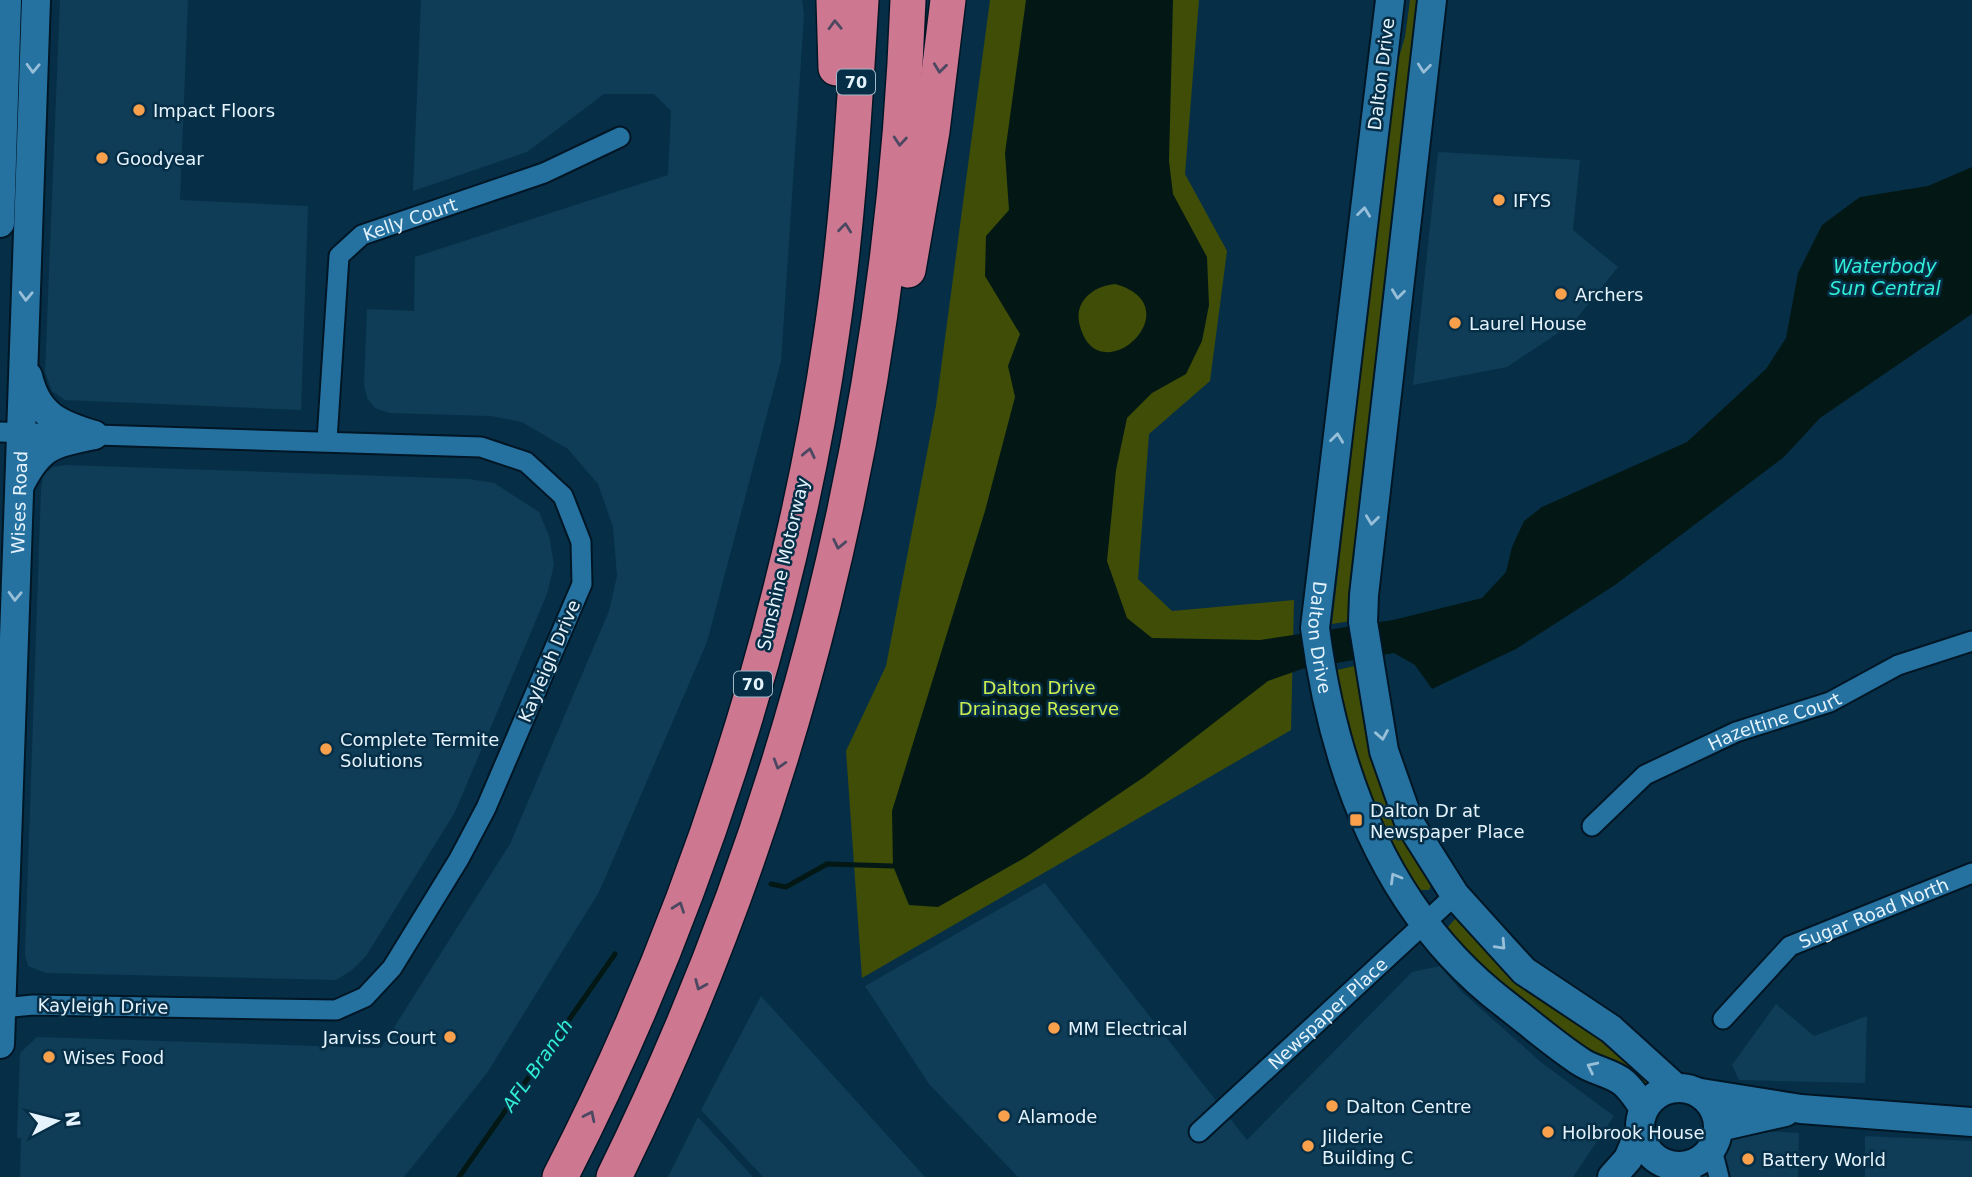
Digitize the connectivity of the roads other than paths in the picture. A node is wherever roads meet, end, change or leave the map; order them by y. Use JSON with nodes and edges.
{"nodes":[{"id":1,"x":7,"y":0,"type":"edge"},
{"id":2,"x":36,"y":0,"type":"edge"},
{"id":3,"x":834,"y":0,"type":"edge"},
{"id":4,"x":861,"y":0,"type":"edge"},
{"id":5,"x":908,"y":0,"type":"edge"},
{"id":6,"x":948,"y":0,"type":"edge"},
{"id":7,"x":1390,"y":0,"type":"edge"},
{"id":8,"x":1401,"y":0,"type":"edge"},
{"id":9,"x":1432,"y":0,"type":"edge"},
{"id":10,"x":1382,"y":62,"type":"junction"},
{"id":11,"x":620,"y":137,"type":"dead end"},
{"id":12,"x":851,"y":164,"type":"junction"},
{"id":13,"x":0,"y":223,"type":"edge"},
{"id":14,"x":24,"y":356,"type":"junction"},
{"id":15,"x":863,"y":429,"type":"junction"},
{"id":16,"x":10,"y":433,"type":"edge"},
{"id":17,"x":94,"y":435,"type":"junction"},
{"id":18,"x":327,"y":440,"type":"junction"},
{"id":19,"x":19,"y":486,"type":"junction"},
{"id":20,"x":1972,"y":641,"type":"edge"},
{"id":21,"x":1592,"y":826,"type":"dead end"},
{"id":22,"x":1972,"y":873,"type":"edge"},
{"id":23,"x":1455,"y":895,"type":"junction"},
{"id":24,"x":1422,"y":924,"type":"junction"},
{"id":25,"x":1,"y":1008,"type":"edge"},
{"id":26,"x":1723,"y":1019,"type":"dead end"},
{"id":27,"x":0,"y":1044,"type":"edge"},
{"id":28,"x":1688,"y":1090,"type":"junction"},
{"id":29,"x":1972,"y":1107,"type":"edge"},
{"id":30,"x":1801,"y":1109,"type":"junction"},
{"id":31,"x":1870,"y":1112,"type":"junction"},
{"id":32,"x":1642,"y":1120,"type":"junction"},
{"id":33,"x":1972,"y":1122,"type":"edge"},
{"id":34,"x":1199,"y":1132,"type":"dead end"},
{"id":35,"x":1715,"y":1138,"type":"junction"},
{"id":36,"x":1679,"y":1169,"type":"edge"},
{"id":37,"x":560,"y":1177,"type":"edge"},
{"id":38,"x":614,"y":1177,"type":"edge"},
{"id":39,"x":1612,"y":1177,"type":"edge"},
{"id":40,"x":1634,"y":1177,"type":"edge"},
{"id":41,"x":1719,"y":1177,"type":"edge"}],
"edges":[{"from":1,"to":13,"type":"main road"},
{"from":2,"to":14,"type":"main road","name":"Wises Road","one_way":true},
{"from":12,"to":3,"type":"highway","one_way":true},
{"from":4,"to":12,"type":"highway","name":"Sunshine Motorway","number":"70"},
{"from":5,"to":15,"type":"highway","number":"70","one_way":true},
{"from":6,"to":15,"type":"highway","one_way":true},
{"from":7,"to":10,"type":"main road","name":"Dalton Drive"},
{"from":8,"to":10,"type":"main road"},
{"from":9,"to":23,"type":"main road","one_way":true},
{"from":24,"to":10,"type":"main road","name":"Dalton Drive","one_way":true},
{"from":11,"to":18,"type":"street","name":"Kelly Court"},
{"from":37,"to":12,"type":"highway","name":"Sunshine Motorway","number":"70","one_way":true},
{"from":14,"to":16,"type":"main road","name":"Wises Road"},
{"from":14,"to":17,"type":"main road"},
{"from":15,"to":38,"type":"highway","number":"70","one_way":true},
{"from":16,"to":17,"type":"street","name":"Kayleigh Drive"},
{"from":16,"to":19,"type":"main road","name":"Wises Road"},
{"from":17,"to":18,"type":"street","name":"Kayleigh Drive"},
{"from":17,"to":19,"type":"main road"},
{"from":18,"to":25,"type":"street","name":"Kayleigh Drive"},
{"from":19,"to":25,"type":"main road","name":"Wises Road","one_way":true},
{"from":20,"to":21,"type":"street","name":"Hazeltine Court"},
{"from":22,"to":26,"type":"street","name":"Sugar Road North"},
{"from":23,"to":24,"type":"street","name":"Newspaper Place"},
{"from":23,"to":28,"type":"main road","one_way":true},
{"from":32,"to":24,"type":"main road","name":"Dalton Drive","one_way":true},
{"from":24,"to":34,"type":"street","name":"Newspaper Place"},
{"from":25,"to":27,"type":"main road","name":"Wises Road"},
{"from":28,"to":30,"type":"main road"},
{"from":28,"to":32,"type":"main road"},
{"from":28,"to":35,"type":"main road"},
{"from":29,"to":31,"type":"main road"},
{"from":30,"to":31,"type":"main road"},
{"from":30,"to":35,"type":"main road"},
{"from":31,"to":33,"type":"main road"},
{"from":32,"to":36,"type":"main road"},
{"from":32,"to":39,"type":"main road"},
{"from":35,"to":36,"type":"main road"},
{"from":35,"to":41,"type":"street"},
{"from":36,"to":40,"type":"main road"}]}
